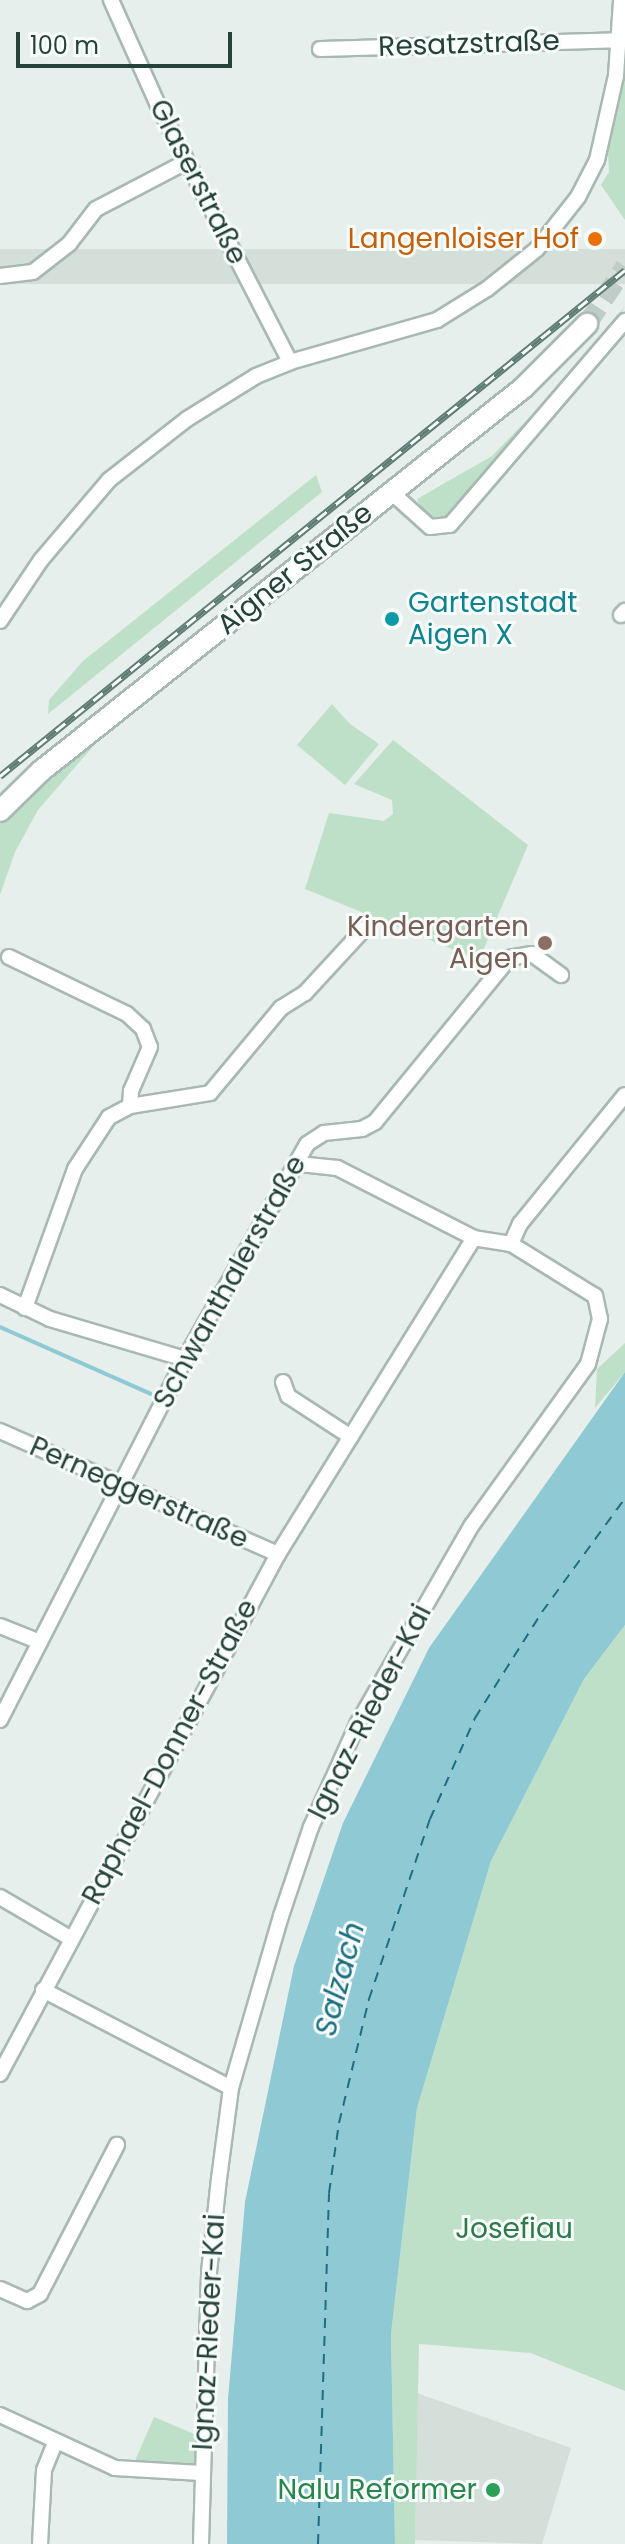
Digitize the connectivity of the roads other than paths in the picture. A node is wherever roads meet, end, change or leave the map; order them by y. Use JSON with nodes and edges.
{"nodes":[{"id":1,"x":111,"y":0,"type":"edge"},
{"id":2,"x":621,"y":0,"type":"edge"},
{"id":3,"x":619,"y":40,"type":"junction"},
{"id":4,"x":320,"y":49,"type":"dead end"},
{"id":5,"x":186,"y":162,"type":"junction"},
{"id":6,"x":0,"y":276,"type":"edge"},
{"id":7,"x":625,"y":321,"type":"edge"},
{"id":8,"x":587,"y":324,"type":"tunnel mouth"},
{"id":9,"x":290,"y":362,"type":"junction"},
{"id":10,"x":391,"y":492,"type":"junction"},
{"id":11,"x":0,"y":621,"type":"edge"},
{"id":12,"x":0,"y":811,"type":"edge"},
{"id":13,"x":365,"y":928,"type":"dead end"},
{"id":14,"x":9,"y":957,"type":"dead end"},
{"id":15,"x":561,"y":975,"type":"dead end"},
{"id":16,"x":625,"y":1095,"type":"edge"},
{"id":17,"x":130,"y":1106,"type":"junction"},
{"id":18,"x":300,"y":1164,"type":"junction"},
{"id":19,"x":474,"y":1238,"type":"junction"},
{"id":20,"x":511,"y":1244,"type":"junction"},
{"id":21,"x":0,"y":1295,"type":"edge"},
{"id":22,"x":25,"y":1308,"type":"junction"},
{"id":23,"x":185,"y":1359,"type":"junction"},
{"id":24,"x":283,"y":1382,"type":"dead end"},
{"id":25,"x":0,"y":1431,"type":"edge"},
{"id":26,"x":351,"y":1437,"type":"junction"},
{"id":27,"x":119,"y":1487,"type":"junction"},
{"id":28,"x":278,"y":1554,"type":"junction"},
{"id":29,"x":0,"y":1626,"type":"edge"},
{"id":30,"x":40,"y":1642,"type":"junction"},
{"id":31,"x":0,"y":1720,"type":"edge"},
{"id":32,"x":0,"y":1897,"type":"edge"},
{"id":33,"x":70,"y":1938,"type":"junction"},
{"id":34,"x":43,"y":1990,"type":"junction"},
{"id":35,"x":0,"y":2074,"type":"edge"},
{"id":36,"x":231,"y":2088,"type":"junction"},
{"id":37,"x":117,"y":2145,"type":"dead end"},
{"id":38,"x":0,"y":2289,"type":"edge"},
{"id":39,"x":0,"y":2415,"type":"edge"},
{"id":40,"x":56,"y":2441,"type":"junction"},
{"id":41,"x":201,"y":2473,"type":"junction"},
{"id":42,"x":40,"y":2544,"type":"edge"},
{"id":43,"x":201,"y":2544,"type":"edge"}],
"edges":[{"from":1,"to":5,"type":"street","name":"Glaserstraße"},
{"from":2,"to":3,"type":"street"},
{"from":3,"to":4,"type":"street","name":"Resatzstraße"},
{"from":3,"to":9,"type":"street"},
{"from":5,"to":6,"type":"street"},
{"from":5,"to":9,"type":"street","name":"Glaserstraße"},
{"from":7,"to":10,"type":"street"},
{"from":8,"to":10,"type":"main road","name":"Aigner Straße"},
{"from":9,"to":11,"type":"street"},
{"from":10,"to":12,"type":"main road","name":"Aigner Straße"},
{"from":13,"to":17,"type":"street"},
{"from":14,"to":17,"type":"street"},
{"from":15,"to":18,"type":"street","name":"Schwanthalerstraße"},
{"from":16,"to":20,"type":"street"},
{"from":17,"to":22,"type":"street"},
{"from":18,"to":19,"type":"street","name":"Ignaz-Rieder-Kai"},
{"from":18,"to":23,"type":"street","name":"Schwanthalerstraße"},
{"from":19,"to":20,"type":"street","name":"Ignaz-Rieder-Kai"},
{"from":19,"to":26,"type":"street","name":"Raphael-Donner-Straße"},
{"from":20,"to":36,"type":"street","name":"Ignaz-Rieder-Kai"},
{"from":21,"to":22,"type":"street"},
{"from":22,"to":23,"type":"street"},
{"from":23,"to":27,"type":"street","name":"Schwanthalerstraße"},
{"from":24,"to":26,"type":"street"},
{"from":25,"to":27,"type":"street","name":"Perneggerstraße"},
{"from":26,"to":28,"type":"street","name":"Raphael-Donner-Straße"},
{"from":27,"to":28,"type":"street","name":"Perneggerstraße"},
{"from":27,"to":30,"type":"street","name":"Schwanthalerstraße"},
{"from":28,"to":33,"type":"street","name":"Raphael-Donner-Straße"},
{"from":29,"to":30,"type":"street"},
{"from":30,"to":31,"type":"street","name":"Schwanthalerstraße"},
{"from":32,"to":33,"type":"street"},
{"from":33,"to":34,"type":"street","name":"Raphael-Donner-Straße"},
{"from":34,"to":35,"type":"street","name":"Raphael-Donner-Straße"},
{"from":34,"to":36,"type":"street"},
{"from":36,"to":41,"type":"street","name":"Ignaz-Rieder-Kai"},
{"from":37,"to":38,"type":"street"},
{"from":39,"to":40,"type":"street"},
{"from":40,"to":41,"type":"street"},
{"from":40,"to":42,"type":"street"},
{"from":41,"to":43,"type":"street","name":"Ignaz-Rieder-Kai"}]}
